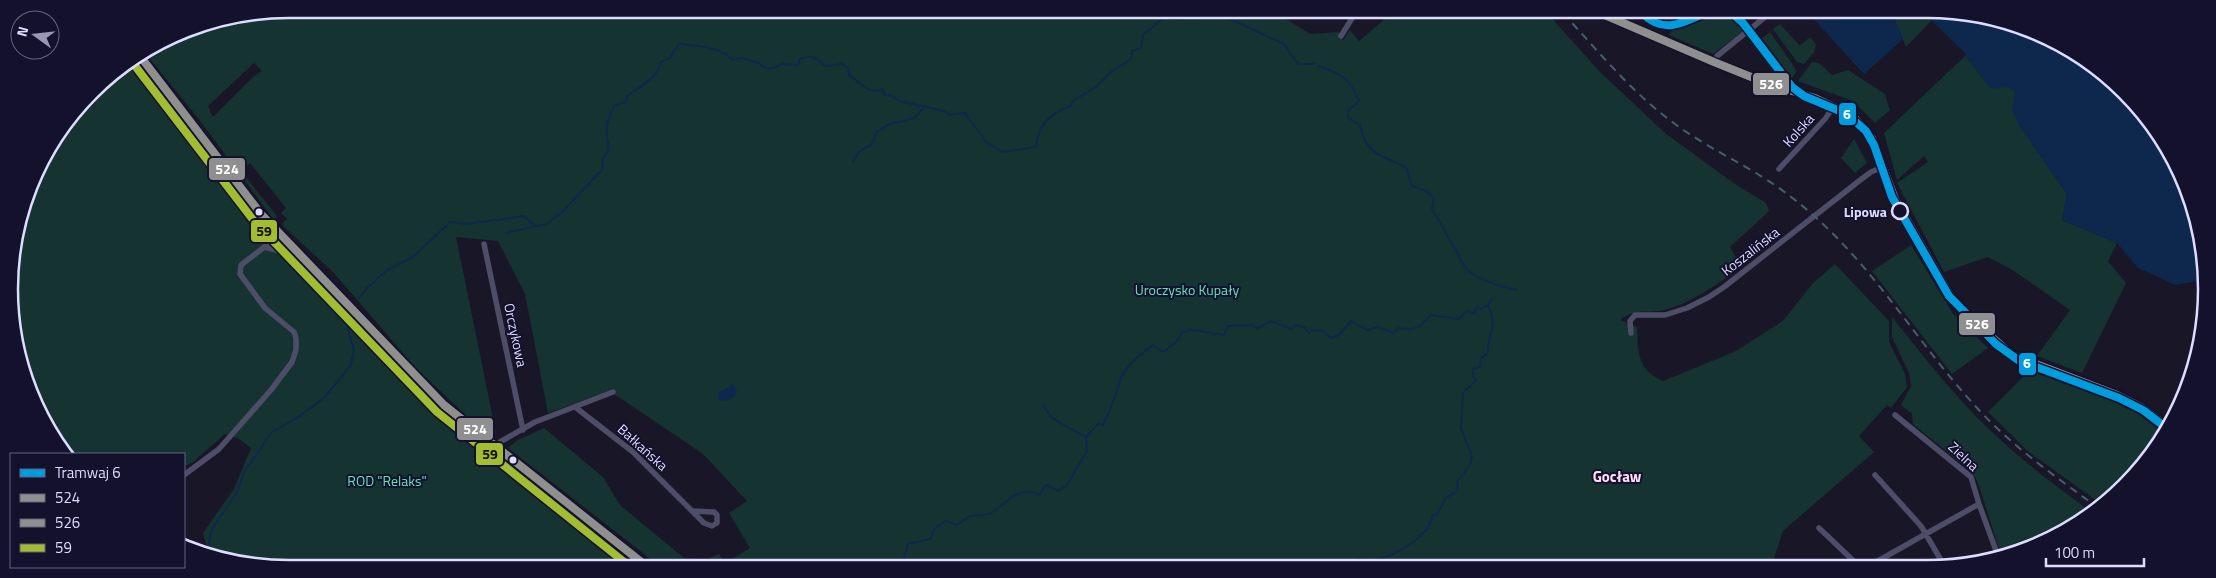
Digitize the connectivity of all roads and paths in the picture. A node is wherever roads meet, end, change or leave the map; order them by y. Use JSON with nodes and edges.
{"nodes":[{"id":1,"x":1352,"y":18,"type":"edge"},
{"id":2,"x":1612,"y":18,"type":"edge"},
{"id":3,"x":1764,"y":18,"type":"edge"},
{"id":4,"x":1341,"y":36,"type":"dead end"},
{"id":5,"x":143,"y":60,"type":"edge"},
{"id":6,"x":1714,"y":62,"type":"junction"},
{"id":7,"x":1834,"y":106,"type":"junction"},
{"id":8,"x":1883,"y":167,"type":"junction"},
{"id":9,"x":1779,"y":170,"type":"dead end"},
{"id":10,"x":280,"y":235,"type":"junction"},
{"id":11,"x":484,"y":244,"type":"dead end"},
{"id":12,"x":289,"y":245,"type":"junction"},
{"id":13,"x":264,"y":247,"type":"junction"},
{"id":14,"x":1631,"y":333,"type":"dead end"},
{"id":15,"x":613,"y":392,"type":"dead end"},
{"id":16,"x":575,"y":407,"type":"junction"},
{"id":17,"x":1895,"y":415,"type":"dead end"},
{"id":18,"x":2163,"y":423,"type":"edge"},
{"id":19,"x":523,"y":430,"type":"junction"},
{"id":20,"x":496,"y":447,"type":"junction"},
{"id":21,"x":185,"y":474,"type":"edge"},
{"id":22,"x":1875,"y":475,"type":"dead end"},
{"id":23,"x":1979,"y":504,"type":"junction"},
{"id":24,"x":692,"y":511,"type":"dead end"},
{"id":25,"x":1819,"y":528,"type":"dead end"},
{"id":26,"x":1925,"y":534,"type":"junction"},
{"id":27,"x":1996,"y":551,"type":"edge"},
{"id":28,"x":639,"y":560,"type":"edge"},
{"id":29,"x":1853,"y":560,"type":"edge"},
{"id":30,"x":1879,"y":560,"type":"edge"},
{"id":31,"x":1941,"y":560,"type":"edge"}],
"edges":[{"from":1,"to":4,"type":"street"},
{"from":2,"to":6,"type":"street"},
{"from":3,"to":6,"type":"street"},
{"from":5,"to":10,"type":"street"},
{"from":6,"to":7,"type":"street"},
{"from":7,"to":8,"type":"street"},
{"from":7,"to":9,"type":"street","name":"Kolska"},
{"from":8,"to":14,"type":"street","name":"Koszalińska"},
{"from":8,"to":18,"type":"street"},
{"from":10,"to":12,"type":"street"},
{"from":10,"to":13,"type":"street"},
{"from":11,"to":19,"type":"street","name":"Orczykowa"},
{"from":12,"to":13,"type":"street"},
{"from":12,"to":20,"type":"street"},
{"from":13,"to":21,"type":"street"},
{"from":15,"to":16,"type":"street"},
{"from":16,"to":19,"type":"street"},
{"from":16,"to":24,"type":"street","name":"Bałkańska"},
{"from":17,"to":23,"type":"street","name":"Zielna"},
{"from":19,"to":20,"type":"street"},
{"from":20,"to":28,"type":"street"},
{"from":22,"to":26,"type":"street"},
{"from":23,"to":26,"type":"street"},
{"from":23,"to":27,"type":"street","name":"Zielna"},
{"from":25,"to":29,"type":"street"},
{"from":26,"to":30,"type":"street"},
{"from":26,"to":31,"type":"street"}]}
